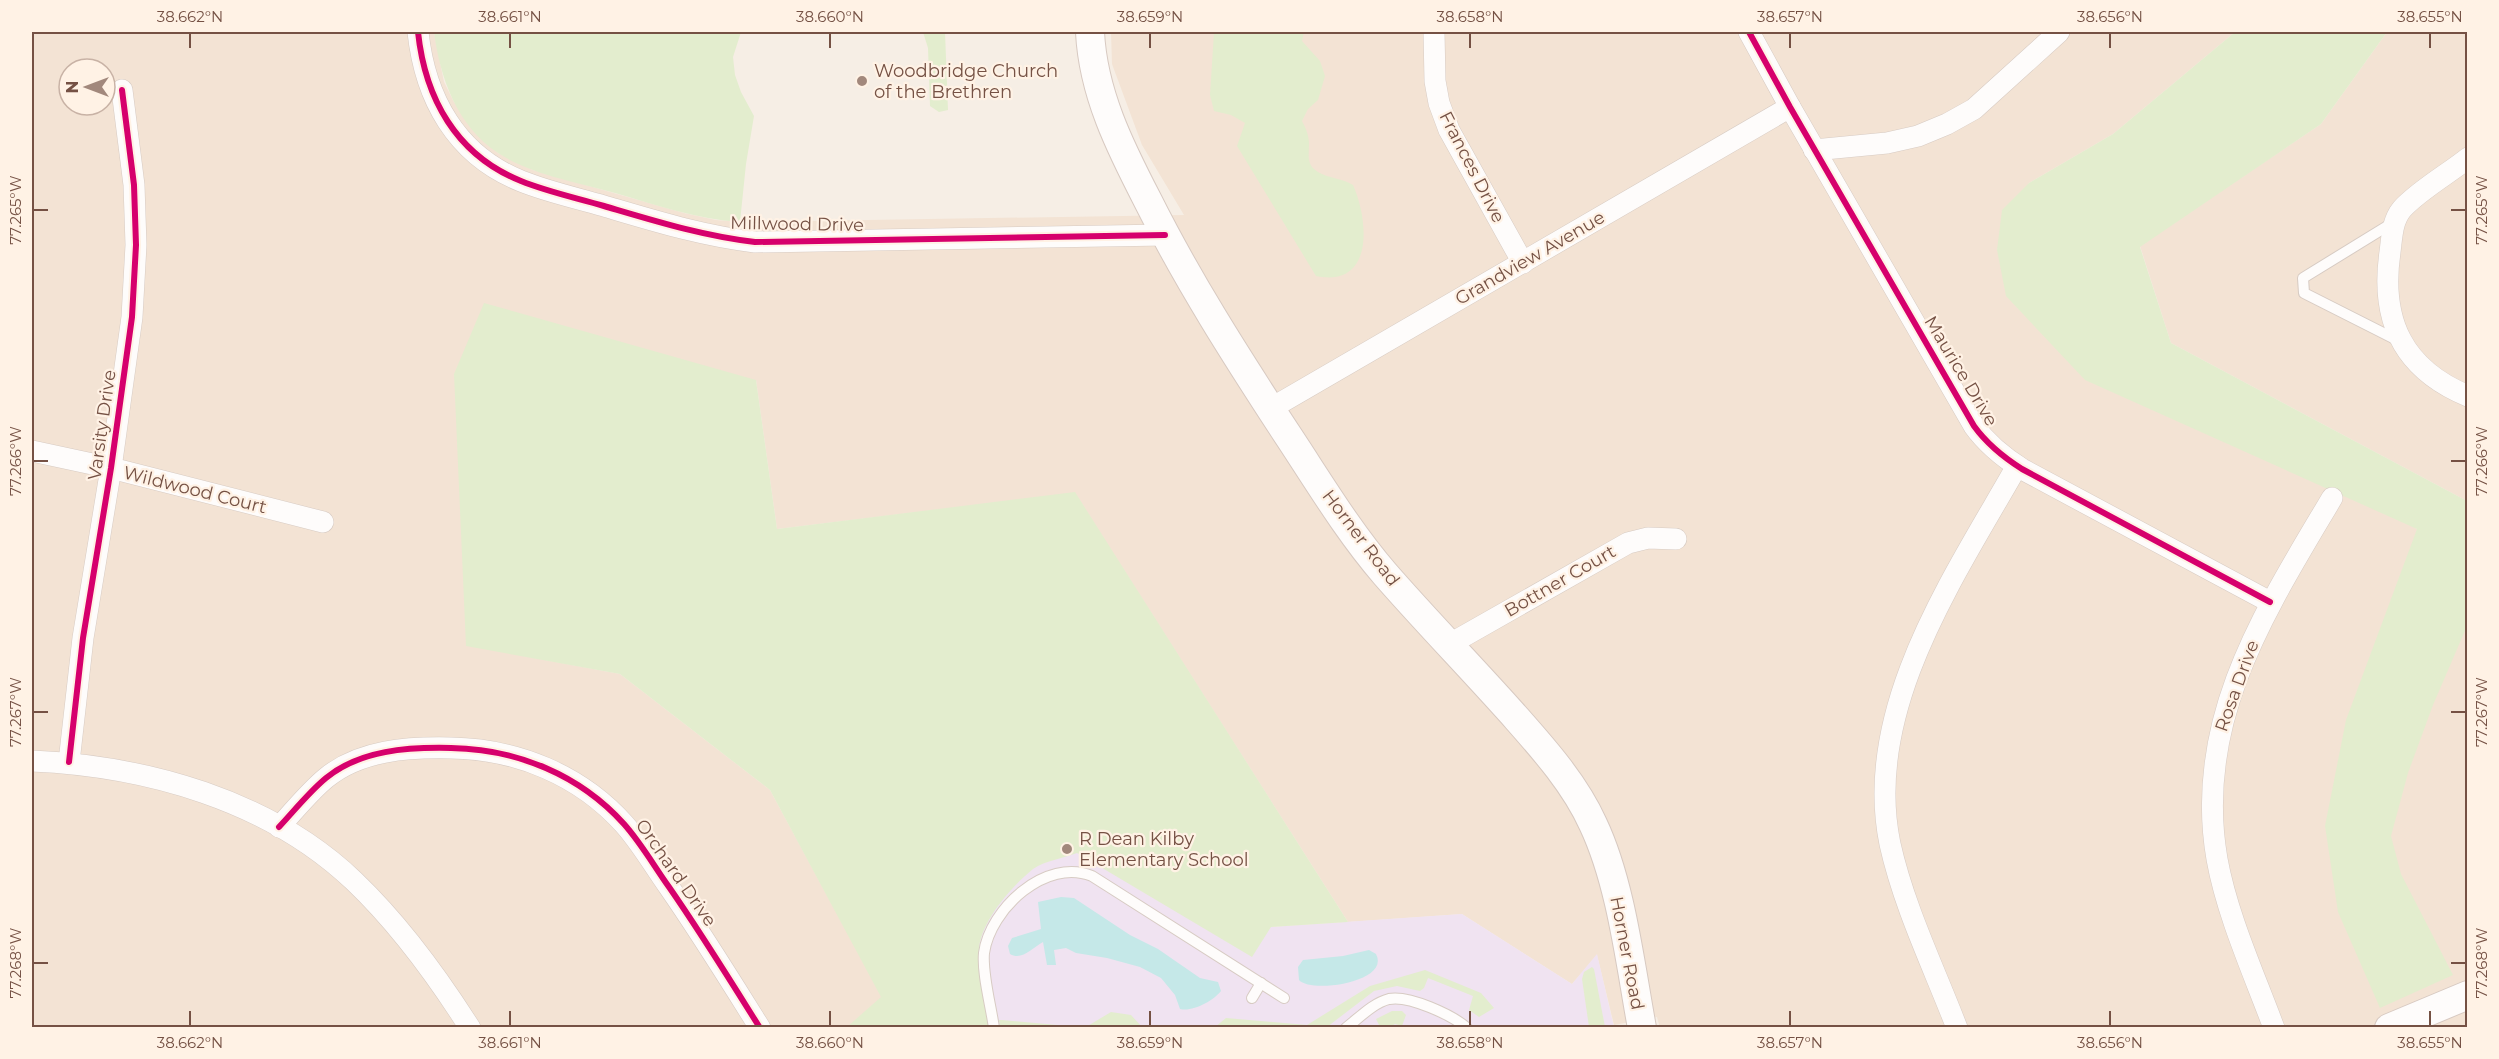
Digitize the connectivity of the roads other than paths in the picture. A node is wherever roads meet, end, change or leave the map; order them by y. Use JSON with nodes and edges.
{"nodes":[{"id":1,"x":418,"y":32,"type":"edge"},
{"id":2,"x":1090,"y":32,"type":"edge"},
{"id":3,"x":1434,"y":32,"type":"edge"},
{"id":4,"x":1749,"y":32,"type":"edge"},
{"id":5,"x":2059,"y":32,"type":"edge"},
{"id":6,"x":122,"y":90,"type":"dead end"},
{"id":7,"x":1790,"y":107,"type":"junction"},
{"id":8,"x":1814,"y":150,"type":"junction"},
{"id":9,"x":2468,"y":159,"type":"edge"},
{"id":10,"x":2394,"y":222,"type":"junction"},
{"id":11,"x":1165,"y":235,"type":"junction"},
{"id":12,"x":1523,"y":263,"type":"junction"},
{"id":13,"x":2402,"y":342,"type":"junction"},
{"id":14,"x":2468,"y":396,"type":"edge"},
{"id":15,"x":1270,"y":409,"type":"junction"},
{"id":16,"x":32,"y":451,"type":"edge"},
{"id":17,"x":2017,"y":466,"type":"junction"},
{"id":18,"x":111,"y":468,"type":"junction"},
{"id":19,"x":2332,"y":498,"type":"dead end"},
{"id":20,"x":323,"y":522,"type":"dead end"},
{"id":21,"x":1676,"y":539,"type":"dead end"},
{"id":22,"x":2270,"y":602,"type":"junction"},
{"id":23,"x":1450,"y":644,"type":"junction"},
{"id":24,"x":32,"y":761,"type":"edge"},
{"id":25,"x":69,"y":762,"type":"junction"},
{"id":26,"x":279,"y":827,"type":"junction"},
{"id":27,"x":1261,"y":983,"type":"junction"},
{"id":28,"x":2468,"y":995,"type":"edge"},
{"id":29,"x":1252,"y":998,"type":"dead end"},
{"id":30,"x":1284,"y":998,"type":"dead end"},
{"id":31,"x":470,"y":1028,"type":"edge"},
{"id":32,"x":760,"y":1028,"type":"edge"},
{"id":33,"x":994,"y":1028,"type":"edge"},
{"id":34,"x":1346,"y":1028,"type":"edge"},
{"id":35,"x":1467,"y":1028,"type":"edge"},
{"id":36,"x":1642,"y":1028,"type":"edge"},
{"id":37,"x":1957,"y":1028,"type":"edge"},
{"id":38,"x":2274,"y":1028,"type":"edge"},
{"id":39,"x":2389,"y":1028,"type":"edge"}],
"edges":[{"from":1,"to":11,"type":"street","name":"Millwood Drive"},
{"from":2,"to":11,"type":"main road","name":"Horner Road"},
{"from":3,"to":12,"type":"street","name":"Frances Drive"},
{"from":4,"to":7,"type":"street","name":"Maurice Drive"},
{"from":5,"to":8,"type":"street"},
{"from":6,"to":18,"type":"street","name":"Varsity Drive"},
{"from":7,"to":8,"type":"street","name":"Maurice Drive"},
{"from":7,"to":12,"type":"street","name":"Grandview Avenue"},
{"from":8,"to":17,"type":"street","name":"Maurice Drive"},
{"from":9,"to":10,"type":"street"},
{"from":10,"to":13,"type":"street"},
{"from":10,"to":13,"type":"lane"},
{"from":11,"to":15,"type":"main road","name":"Horner Road"},
{"from":12,"to":15,"type":"street","name":"Grandview Avenue"},
{"from":13,"to":14,"type":"street"},
{"from":15,"to":23,"type":"main road","name":"Horner Road"},
{"from":16,"to":18,"type":"street","name":"Wildwood Court"},
{"from":17,"to":22,"type":"street","name":"Maurice Drive"},
{"from":17,"to":37,"type":"street"},
{"from":18,"to":20,"type":"street","name":"Wildwood Court"},
{"from":18,"to":25,"type":"street","name":"Varsity Drive"},
{"from":19,"to":22,"type":"street","name":"Rosa Drive"},
{"from":21,"to":23,"type":"street","name":"Bottner Court"},
{"from":22,"to":38,"type":"street","name":"Rosa Drive"},
{"from":23,"to":36,"type":"main road","name":"Horner Road"},
{"from":24,"to":25,"type":"street"},
{"from":25,"to":26,"type":"street"},
{"from":26,"to":31,"type":"street"},
{"from":26,"to":32,"type":"street","name":"Orchard Drive"},
{"from":27,"to":29,"type":"lane"},
{"from":27,"to":30,"type":"lane"},
{"from":27,"to":33,"type":"lane"},
{"from":28,"to":39,"type":"main road"},
{"from":34,"to":35,"type":"lane"}]}
